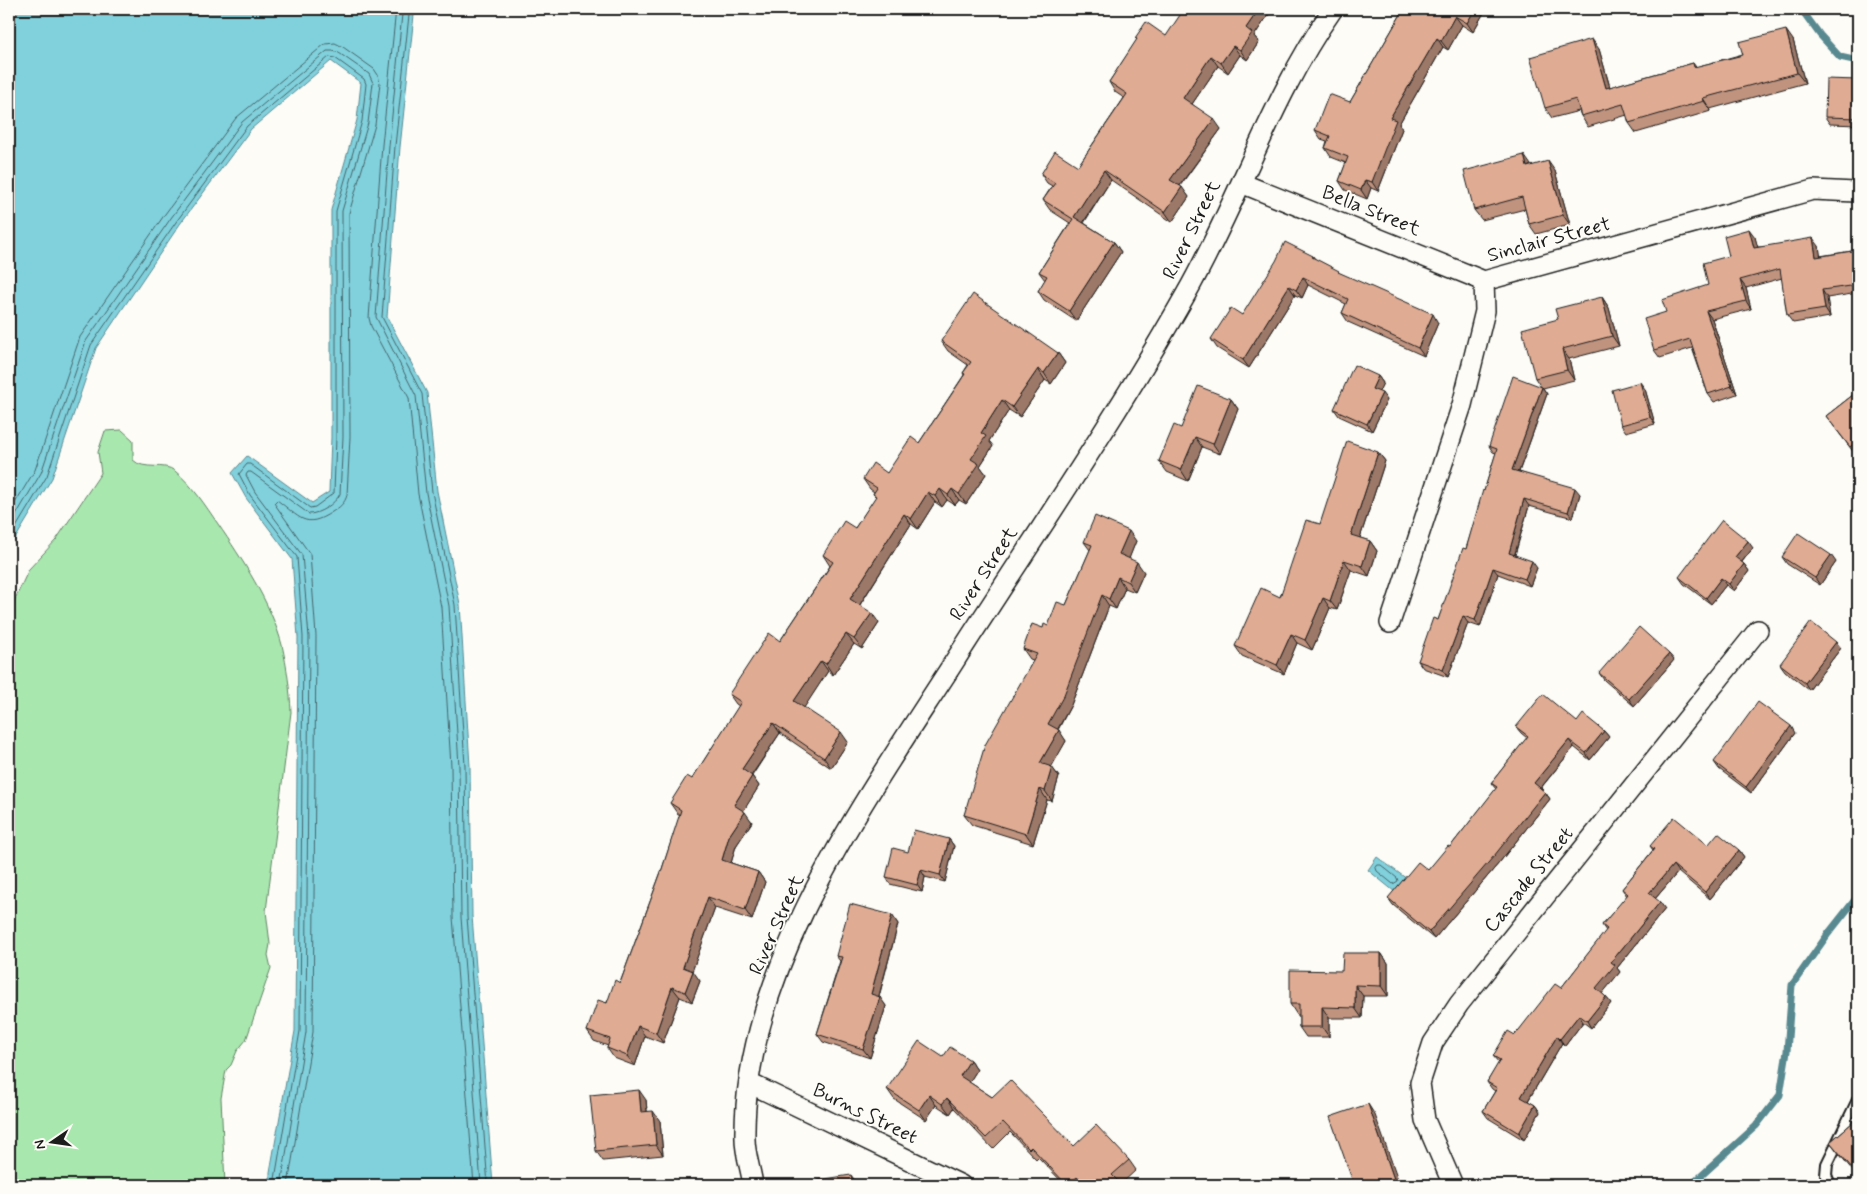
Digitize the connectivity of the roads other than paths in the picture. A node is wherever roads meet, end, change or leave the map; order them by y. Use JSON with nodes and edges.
{"nodes":[{"id":1,"x":1333,"y":9,"type":"edge"},
{"id":2,"x":1241,"y":183,"type":"junction"},
{"id":3,"x":1855,"y":192,"type":"dead end"},
{"id":4,"x":1484,"y":281,"type":"junction"},
{"id":5,"x":1390,"y":623,"type":"dead end"},
{"id":6,"x":1758,"y":630,"type":"dead end"},
{"id":7,"x":749,"y":1083,"type":"junction"},
{"id":8,"x":1858,"y":1100,"type":"edge"},
{"id":9,"x":754,"y":1185,"type":"edge"},
{"id":10,"x":961,"y":1185,"type":"edge"},
{"id":11,"x":1453,"y":1185,"type":"edge"},
{"id":12,"x":1830,"y":1185,"type":"edge"}],
"edges":[{"from":1,"to":2,"type":"street","name":"River Street"},
{"from":2,"to":4,"type":"street","name":"Bella Street"},
{"from":2,"to":7,"type":"street","name":"River Street"},
{"from":3,"to":4,"type":"street","name":"Sinclair Street"},
{"from":4,"to":5,"type":"street","name":"Sinclair Street"},
{"from":6,"to":11,"type":"street","name":"Cascade Street"},
{"from":7,"to":9,"type":"street","name":"River Street"},
{"from":7,"to":10,"type":"street","name":"Burns Street"},
{"from":8,"to":12,"type":"lane"}]}
